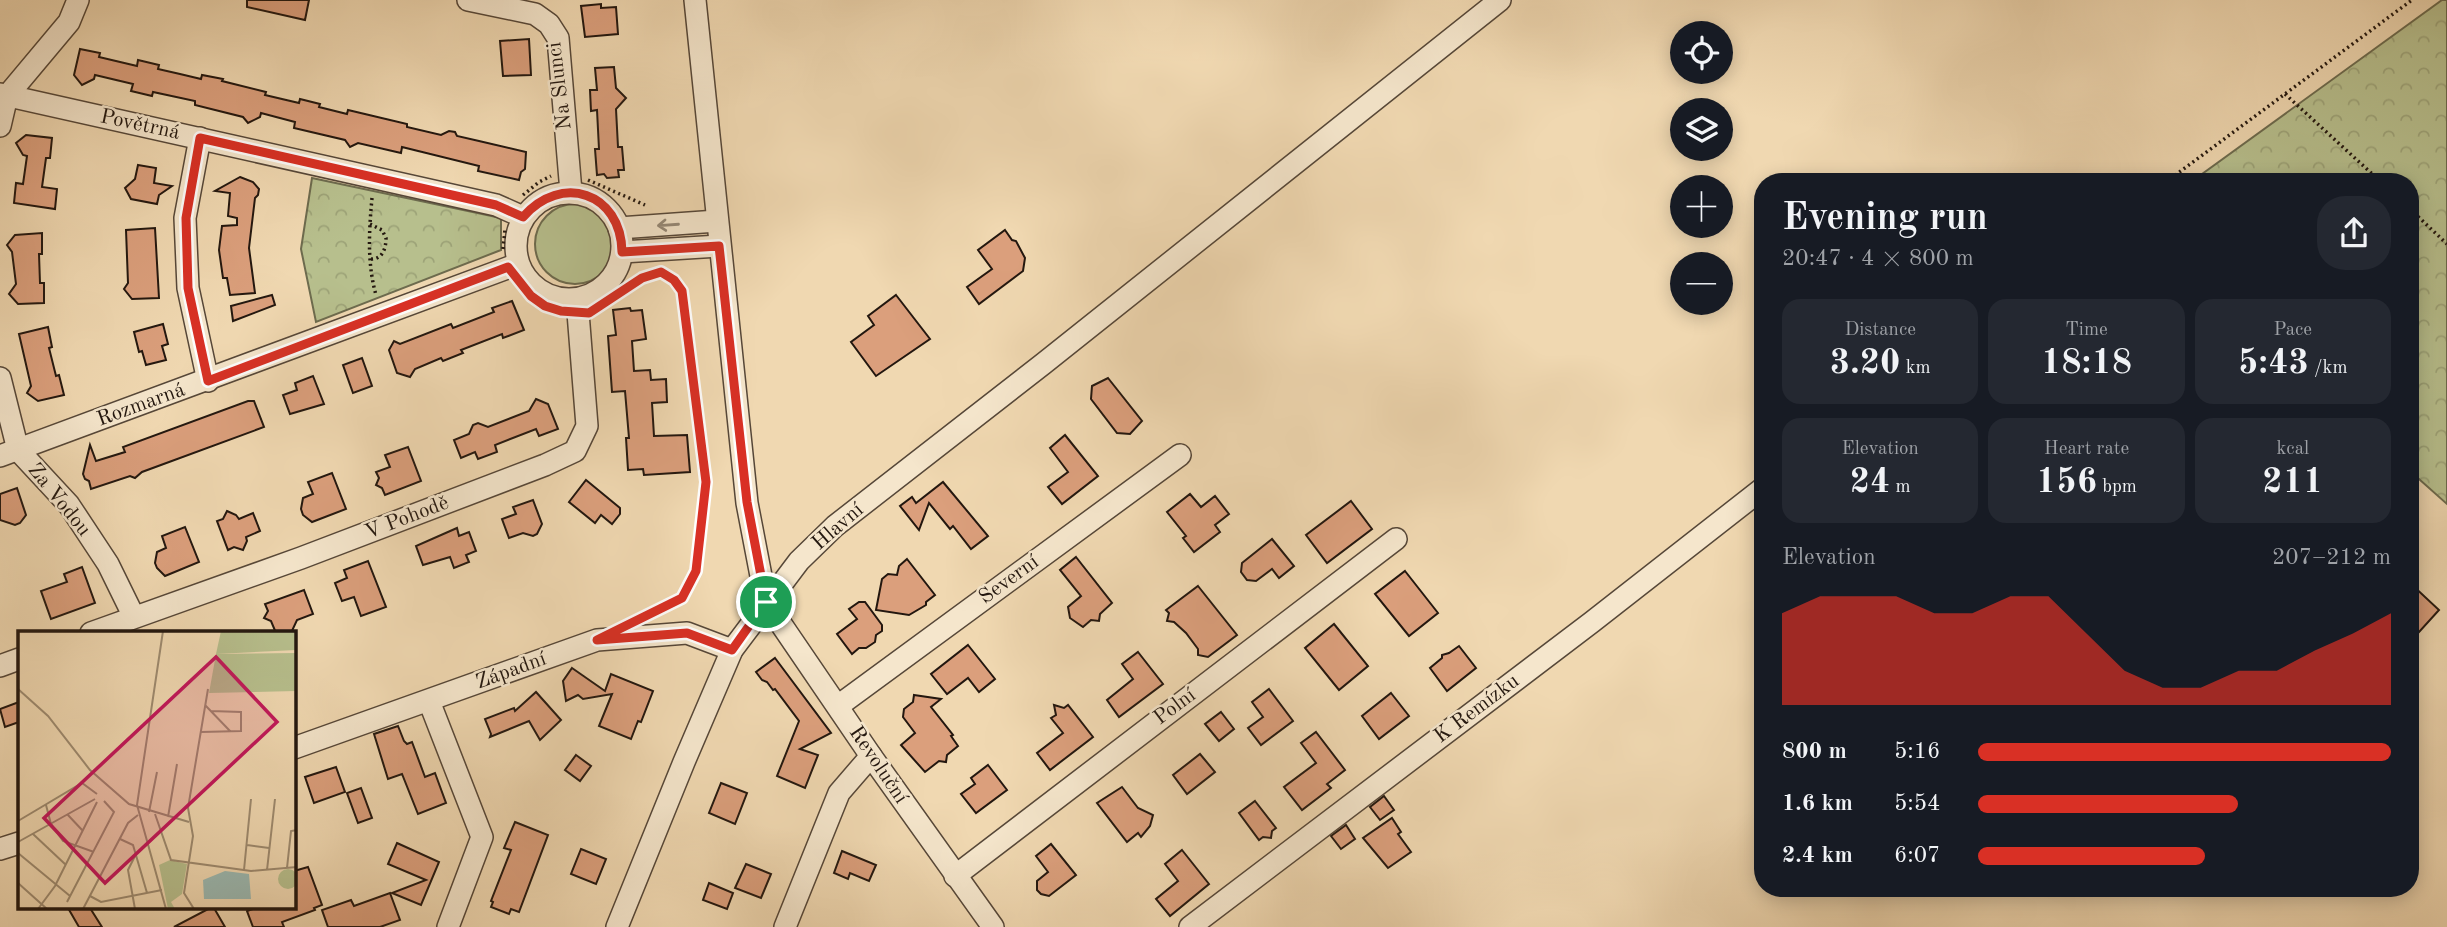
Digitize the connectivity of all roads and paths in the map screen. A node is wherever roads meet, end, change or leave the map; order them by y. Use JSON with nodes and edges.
{"nodes":[{"id":1,"x":78,"y":0,"type":"edge"},
{"id":2,"x":468,"y":0,"type":"edge"},
{"id":3,"x":695,"y":0,"type":"edge"},
{"id":4,"x":1500,"y":0,"type":"edge"},
{"id":5,"x":2412,"y":0,"type":"edge"},
{"id":6,"x":2285,"y":93,"type":"junction"},
{"id":7,"x":4,"y":95,"type":"edge"},
{"id":8,"x":0,"y":126,"type":"edge"},
{"id":9,"x":200,"y":138,"type":"junction"},
{"id":10,"x":2178,"y":173,"type":"edge"},
{"id":11,"x":2371,"y":173,"type":"edge"},
{"id":12,"x":374,"y":179,"type":"junction"},
{"id":13,"x":571,"y":183,"type":"junction"},
{"id":14,"x":646,"y":206,"type":"dead end"},
{"id":15,"x":517,"y":215,"type":"junction"},
{"id":16,"x":2419,"y":218,"type":"edge"},
{"id":17,"x":717,"y":221,"type":"junction"},
{"id":18,"x":370,"y":224,"type":"junction"},
{"id":19,"x":619,"y":228,"type":"junction"},
{"id":20,"x":2447,"y":244,"type":"edge"},
{"id":21,"x":719,"y":246,"type":"junction"},
{"id":22,"x":622,"y":252,"type":"junction"},
{"id":23,"x":370,"y":259,"type":"junction"},
{"id":24,"x":660,"y":264,"type":"dead end"},
{"id":25,"x":513,"y":266,"type":"junction"},
{"id":26,"x":661,"y":272,"type":"junction"},
{"id":27,"x":577,"y":306,"type":"junction"},
{"id":28,"x":382,"y":315,"type":"junction"},
{"id":29,"x":0,"y":378,"type":"edge"},
{"id":30,"x":208,"y":381,"type":"junction"},
{"id":31,"x":9,"y":453,"type":"edge"},
{"id":32,"x":1180,"y":455,"type":"dead end"},
{"id":33,"x":1754,"y":495,"type":"edge"},
{"id":34,"x":1396,"y":539,"type":"dead end"},
{"id":35,"x":766,"y":602,"type":"junction"},
{"id":36,"x":646,"y":616,"type":"dead end"},
{"id":37,"x":134,"y":617,"type":"junction"},
{"id":38,"x":96,"y":631,"type":"edge"},
{"id":39,"x":732,"y":650,"type":"junction"},
{"id":40,"x":18,"y":659,"type":"edge"},
{"id":41,"x":0,"y":666,"type":"edge"},
{"id":42,"x":429,"y":701,"type":"junction"},
{"id":43,"x":838,"y":706,"type":"junction"},
{"id":44,"x":296,"y":747,"type":"edge"},
{"id":45,"x":871,"y":756,"type":"junction"},
{"id":46,"x":18,"y":843,"type":"edge"},
{"id":47,"x":0,"y":849,"type":"edge"},
{"id":48,"x":955,"y":876,"type":"junction"},
{"id":49,"x":448,"y":927,"type":"edge"},
{"id":50,"x":617,"y":927,"type":"edge"},
{"id":51,"x":785,"y":927,"type":"edge"},
{"id":52,"x":993,"y":927,"type":"edge"},
{"id":53,"x":1190,"y":927,"type":"edge"}],
"edges":[{"from":1,"to":7,"type":"street"},
{"from":2,"to":13,"type":"street","name":"Na Slunci"},
{"from":3,"to":17,"type":"street"},
{"from":4,"to":35,"type":"street","name":"Hlavní"},
{"from":5,"to":6,"type":"path"},
{"from":6,"to":10,"type":"path"},
{"from":6,"to":11,"type":"path"},
{"from":7,"to":8,"type":"street"},
{"from":7,"to":9,"type":"street","name":"Povětrná"},
{"from":9,"to":12,"type":"street","name":"Povětrná"},
{"from":9,"to":30,"type":"street"},
{"from":12,"to":15,"type":"street","name":"Povětrná"},
{"from":12,"to":18,"type":"path"},
{"from":13,"to":14,"type":"path"},
{"from":13,"to":15,"type":"street"},
{"from":13,"to":15,"type":"path"},
{"from":13,"to":19,"type":"street"},
{"from":15,"to":25,"type":"street"},
{"from":15,"to":25,"type":"path"},
{"from":16,"to":20,"type":"path"},
{"from":17,"to":19,"type":"street","one_way":true},
{"from":17,"to":21,"type":"street"},
{"from":18,"to":23,"type":"path"},
{"from":18,"to":23,"type":"path"},
{"from":19,"to":22,"type":"street"},
{"from":21,"to":22,"type":"street"},
{"from":21,"to":35,"type":"street"},
{"from":22,"to":27,"type":"street"},
{"from":23,"to":28,"type":"path"},
{"from":24,"to":26,"type":"path"},
{"from":25,"to":27,"type":"street"},
{"from":25,"to":27,"type":"path"},
{"from":25,"to":28,"type":"street","name":"Rozmarná"},
{"from":26,"to":27,"type":"path"},
{"from":26,"to":36,"type":"path"},
{"from":27,"to":37,"type":"street","name":"V Pohodě"},
{"from":28,"to":30,"type":"street","name":"Rozmarná"},
{"from":29,"to":31,"type":"street","name":"Za Vodou"},
{"from":30,"to":31,"type":"street","name":"Rozmarná"},
{"from":31,"to":37,"type":"street","name":"Za Vodou"},
{"from":32,"to":43,"type":"street","name":"Severní"},
{"from":33,"to":53,"type":"street","name":"K Remízku"},
{"from":34,"to":48,"type":"street","name":"Polní"},
{"from":35,"to":39,"type":"street","name":"Hlavní"},
{"from":35,"to":43,"type":"street","name":"Revoluční"},
{"from":37,"to":38,"type":"street","name":"V Pohodě"},
{"from":39,"to":42,"type":"street","name":"Západní"},
{"from":39,"to":50,"type":"street","name":"Hlavní"},
{"from":40,"to":41,"type":"street"},
{"from":42,"to":44,"type":"street","name":"Západní"},
{"from":42,"to":49,"type":"street"},
{"from":43,"to":45,"type":"street","name":"Revoluční"},
{"from":45,"to":48,"type":"street","name":"Revoluční"},
{"from":45,"to":51,"type":"street"},
{"from":46,"to":47,"type":"street"},
{"from":48,"to":52,"type":"street","name":"Revoluční"}]}
